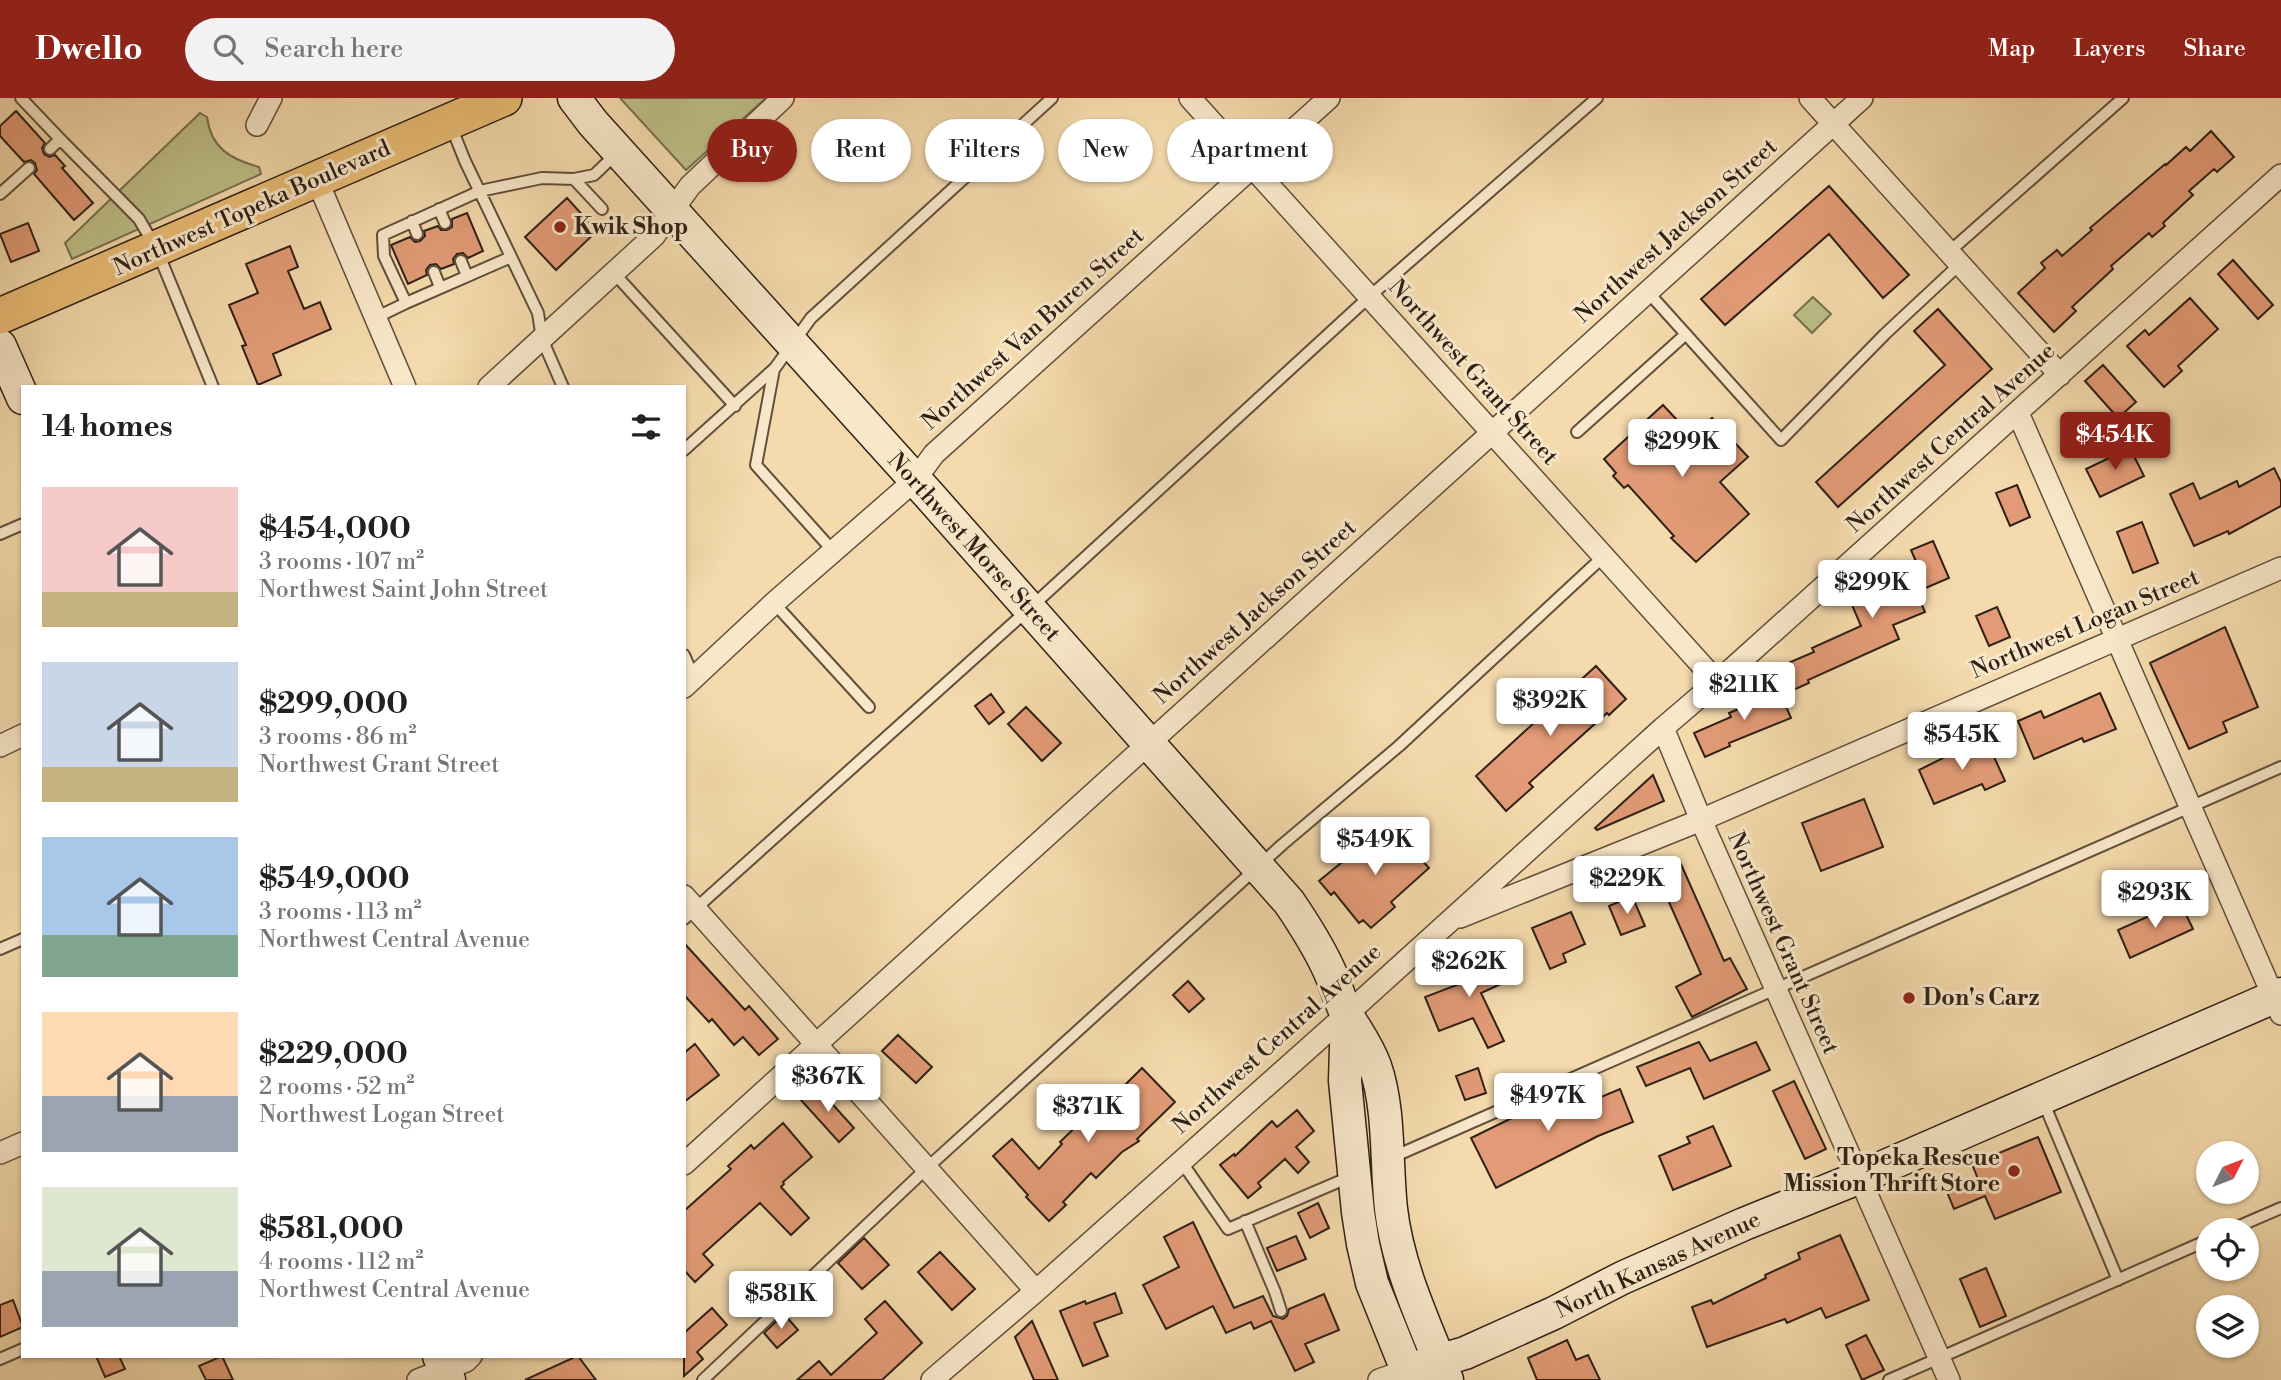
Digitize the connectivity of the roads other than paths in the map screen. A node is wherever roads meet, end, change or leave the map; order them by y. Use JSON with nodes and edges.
{"nodes":[{"id":1,"x":21,"y":98,"type":"edge"},
{"id":2,"x":271,"y":98,"type":"edge"},
{"id":3,"x":504,"y":98,"type":"edge"},
{"id":4,"x":574,"y":98,"type":"edge"},
{"id":5,"x":783,"y":98,"type":"edge"},
{"id":6,"x":1052,"y":98,"type":"edge"},
{"id":7,"x":1190,"y":98,"type":"edge"},
{"id":8,"x":1329,"y":98,"type":"edge"},
{"id":9,"x":1597,"y":98,"type":"edge"},
{"id":10,"x":1810,"y":98,"type":"edge"},
{"id":11,"x":1862,"y":98,"type":"edge"},
{"id":12,"x":2123,"y":98,"type":"edge"},
{"id":13,"x":1209,"y":119,"type":"edge"},
{"id":14,"x":1306,"y":119,"type":"edge"},
{"id":15,"x":449,"y":121,"type":"junction"},
{"id":16,"x":1833,"y":124,"type":"junction"},
{"id":17,"x":257,"y":125,"type":"dead end"},
{"id":18,"x":60,"y":139,"type":"junction"},
{"id":19,"x":50,"y":149,"type":"dead end"},
{"id":20,"x":619,"y":151,"type":"junction"},
{"id":21,"x":29,"y":168,"type":"dead end"},
{"id":22,"x":2281,"y":175,"type":"edge"},
{"id":23,"x":574,"y":179,"type":"junction"},
{"id":24,"x":317,"y":180,"type":"junction"},
{"id":25,"x":1235,"y":182,"type":"edge"},
{"id":26,"x":1266,"y":182,"type":"edge"},
{"id":27,"x":480,"y":191,"type":"junction"},
{"id":28,"x":0,"y":194,"type":"edge"},
{"id":29,"x":439,"y":209,"type":"junction"},
{"id":30,"x":602,"y":209,"type":"dead end"},
{"id":31,"x":672,"y":210,"type":"junction"},
{"id":32,"x":412,"y":221,"type":"junction"},
{"id":33,"x":444,"y":222,"type":"dead end"},
{"id":34,"x":418,"y":234,"type":"dead end"},
{"id":35,"x":157,"y":250,"type":"junction"},
{"id":36,"x":511,"y":257,"type":"junction"},
{"id":37,"x":1954,"y":258,"type":"junction"},
{"id":38,"x":461,"y":261,"type":"dead end"},
{"id":39,"x":434,"y":272,"type":"dead end"},
{"id":40,"x":613,"y":272,"type":"junction"},
{"id":41,"x":467,"y":276,"type":"junction"},
{"id":42,"x":440,"y":287,"type":"junction"},
{"id":43,"x":1647,"y":291,"type":"junction"},
{"id":44,"x":1369,"y":297,"type":"junction"},
{"id":45,"x":405,"y":303,"type":"junction"},
{"id":46,"x":0,"y":316,"type":"edge"},
{"id":47,"x":375,"y":317,"type":"junction"},
{"id":48,"x":1686,"y":334,"type":"junction"},
{"id":49,"x":542,"y":339,"type":"junction"},
{"id":50,"x":0,"y":346,"type":"edge"},
{"id":51,"x":783,"y":356,"type":"junction"},
{"id":52,"x":2060,"y":375,"type":"junction"},
{"id":53,"x":212,"y":385,"type":"edge"},
{"id":54,"x":404,"y":385,"type":"edge"},
{"id":55,"x":491,"y":385,"type":"edge"},
{"id":56,"x":562,"y":385,"type":"edge"},
{"id":57,"x":21,"y":393,"type":"edge"},
{"id":58,"x":735,"y":406,"type":"junction"},
{"id":59,"x":2018,"y":413,"type":"junction"},
{"id":60,"x":1492,"y":432,"type":"junction"},
{"id":61,"x":1577,"y":432,"type":"dead end"},
{"id":62,"x":686,"y":448,"type":"edge"},
{"id":63,"x":915,"y":480,"type":"junction"},
{"id":64,"x":21,"y":525,"type":"edge"},
{"id":65,"x":0,"y":534,"type":"edge"},
{"id":66,"x":834,"y":552,"type":"junction"},
{"id":67,"x":1604,"y":556,"type":"junction"},
{"id":68,"x":2281,"y":568,"type":"edge"},
{"id":69,"x":774,"y":604,"type":"junction"},
{"id":70,"x":1030,"y":608,"type":"junction"},
{"id":71,"x":2117,"y":639,"type":"junction"},
{"id":72,"x":1717,"y":682,"type":"junction"},
{"id":73,"x":689,"y":683,"type":"edge"},
{"id":74,"x":869,"y":707,"type":"dead end"},
{"id":75,"x":1663,"y":728,"type":"junction"},
{"id":76,"x":21,"y":736,"type":"edge"},
{"id":77,"x":1150,"y":744,"type":"junction"},
{"id":78,"x":0,"y":746,"type":"edge"},
{"id":79,"x":2281,"y":768,"type":"edge"},
{"id":80,"x":2191,"y":807,"type":"junction"},
{"id":81,"x":1701,"y":820,"type":"junction"},
{"id":82,"x":1260,"y":866,"type":"junction"},
{"id":83,"x":688,"y":908,"type":"edge"},
{"id":84,"x":1445,"y":922,"type":"junction"},
{"id":85,"x":21,"y":940,"type":"edge"},
{"id":86,"x":0,"y":949,"type":"edge"},
{"id":87,"x":1775,"y":990,"type":"junction"},
{"id":88,"x":2279,"y":1002,"type":"edge"},
{"id":89,"x":1346,"y":1014,"type":"junction"},
{"id":90,"x":817,"y":1045,"type":"junction"},
{"id":91,"x":2042,"y":1098,"type":"junction"},
{"id":92,"x":21,"y":1144,"type":"edge"},
{"id":93,"x":0,"y":1153,"type":"edge"},
{"id":94,"x":1388,"y":1159,"type":"junction"},
{"id":95,"x":1181,"y":1161,"type":"junction"},
{"id":96,"x":686,"y":1162,"type":"edge"},
{"id":97,"x":927,"y":1168,"type":"junction"},
{"id":98,"x":1354,"y":1175,"type":"junction"},
{"id":99,"x":1858,"y":1178,"type":"junction"},
{"id":100,"x":2281,"y":1208,"type":"edge"},
{"id":101,"x":2258,"y":1218,"type":"edge"},
{"id":102,"x":1245,"y":1222,"type":"junction"},
{"id":103,"x":2196,"y":1245,"type":"edge"},
{"id":104,"x":2118,"y":1280,"type":"junction"},
{"id":105,"x":1036,"y":1291,"type":"junction"},
{"id":106,"x":1281,"y":1311,"type":"dead end"},
{"id":107,"x":21,"y":1350,"type":"edge"},
{"id":108,"x":0,"y":1359,"type":"edge"},
{"id":109,"x":1939,"y":1359,"type":"junction"},
{"id":110,"x":1443,"y":1370,"type":"edge"},
{"id":111,"x":1399,"y":1377,"type":"edge"},
{"id":112,"x":938,"y":1378,"type":"edge"},
{"id":113,"x":704,"y":1380,"type":"edge"},
{"id":114,"x":1889,"y":1380,"type":"edge"},
{"id":115,"x":1948,"y":1380,"type":"edge"}],
"edges":[{"from":1,"to":18,"type":"lane"},
{"from":2,"to":17,"type":"street"},
{"from":3,"to":15,"type":"main road","name":"Northwest Topeka Boulevard"},
{"from":4,"to":20,"type":"main road","name":"Northwest Morse Street"},
{"from":5,"to":31,"type":"street"},
{"from":6,"to":51,"type":"lane"},
{"from":7,"to":13,"type":"street","name":"Northwest Grant Street"},
{"from":8,"to":14,"type":"street","name":"Northwest Van Buren Street"},
{"from":9,"to":44,"type":"lane"},
{"from":10,"to":16,"type":"street"},
{"from":11,"to":16,"type":"street","name":"Northwest Jackson Street"},
{"from":12,"to":37,"type":"lane"},
{"from":15,"to":24,"type":"main road","name":"Northwest Topeka Boulevard"},
{"from":15,"to":27,"type":"lane"},
{"from":16,"to":37,"type":"street"},
{"from":16,"to":43,"type":"street","name":"Northwest Jackson Street"},
{"from":18,"to":19,"type":"lane"},
{"from":18,"to":35,"type":"lane"},
{"from":20,"to":23,"type":"lane"},
{"from":20,"to":31,"type":"main road","name":"Northwest Morse Street"},
{"from":21,"to":28,"type":"lane"},
{"from":22,"to":52,"type":"street","name":"Northwest Central Avenue"},
{"from":23,"to":27,"type":"lane"},
{"from":23,"to":30,"type":"lane"},
{"from":24,"to":35,"type":"main road","name":"Northwest Topeka Boulevard"},
{"from":24,"to":47,"type":"street"},
{"from":25,"to":63,"type":"street","name":"Northwest Van Buren Street"},
{"from":26,"to":44,"type":"street","name":"Northwest Grant Street"},
{"from":27,"to":29,"type":"lane"},
{"from":27,"to":36,"type":"lane"},
{"from":29,"to":32,"type":"lane"},
{"from":29,"to":33,"type":"lane"},
{"from":31,"to":40,"type":"street"},
{"from":31,"to":51,"type":"main road","name":"Northwest Morse Street"},
{"from":32,"to":34,"type":"lane"},
{"from":32,"to":45,"type":"lane"},
{"from":35,"to":46,"type":"main road","name":"Northwest Topeka Boulevard"},
{"from":35,"to":53,"type":"lane"},
{"from":36,"to":41,"type":"lane"},
{"from":36,"to":49,"type":"lane"},
{"from":37,"to":48,"type":"lane"},
{"from":37,"to":52,"type":"street"},
{"from":38,"to":41,"type":"lane"},
{"from":39,"to":42,"type":"lane"},
{"from":40,"to":49,"type":"street"},
{"from":40,"to":58,"type":"lane"},
{"from":41,"to":42,"type":"lane"},
{"from":42,"to":45,"type":"lane"},
{"from":43,"to":48,"type":"lane"},
{"from":43,"to":60,"type":"street","name":"Northwest Jackson Street"},
{"from":44,"to":60,"type":"street","name":"Northwest Grant Street"},
{"from":44,"to":70,"type":"lane"},
{"from":45,"to":47,"type":"lane"},
{"from":47,"to":54,"type":"street"},
{"from":48,"to":61,"type":"lane"},
{"from":49,"to":55,"type":"street"},
{"from":49,"to":56,"type":"lane"},
{"from":50,"to":57,"type":"main road"},
{"from":51,"to":58,"type":"lane"},
{"from":51,"to":63,"type":"main road","name":"Northwest Morse Street"},
{"from":51,"to":66,"type":"lane"},
{"from":52,"to":59,"type":"street","name":"Northwest Central Avenue"},
{"from":58,"to":62,"type":"lane"},
{"from":59,"to":71,"type":"street"},
{"from":59,"to":72,"type":"street","name":"Northwest Central Avenue"},
{"from":60,"to":67,"type":"street","name":"Northwest Grant Street"},
{"from":60,"to":77,"type":"street","name":"Northwest Jackson Street"},
{"from":63,"to":66,"type":"street","name":"Northwest Van Buren Street"},
{"from":63,"to":70,"type":"main road","name":"Northwest Morse Street"},
{"from":64,"to":65,"type":"lane"},
{"from":66,"to":69,"type":"street","name":"Northwest Van Buren Street"},
{"from":67,"to":72,"type":"street","name":"Northwest Grant Street"},
{"from":67,"to":82,"type":"lane"},
{"from":68,"to":71,"type":"street","name":"Northwest Logan Street"},
{"from":69,"to":73,"type":"street","name":"Northwest Van Buren Street"},
{"from":69,"to":74,"type":"lane"},
{"from":70,"to":77,"type":"main road","name":"Northwest Morse Street"},
{"from":70,"to":83,"type":"lane"},
{"from":71,"to":80,"type":"street"},
{"from":71,"to":81,"type":"street","name":"Northwest Logan Street"},
{"from":72,"to":75,"type":"street","name":"Northwest Central Avenue"},
{"from":75,"to":81,"type":"street","name":"Northwest Grant Street"},
{"from":75,"to":84,"type":"street","name":"Northwest Central Avenue"},
{"from":76,"to":78,"type":"street"},
{"from":77,"to":82,"type":"main road","name":"Northwest Morse Street"},
{"from":77,"to":90,"type":"street","name":"Northwest Jackson Street"},
{"from":79,"to":80,"type":"lane"},
{"from":80,"to":87,"type":"lane"},
{"from":80,"to":88,"type":"street"},
{"from":81,"to":84,"type":"street","name":"Northwest Logan Street"},
{"from":81,"to":87,"type":"street","name":"Northwest Grant Street"},
{"from":82,"to":89,"type":"main road","name":"Northwest Morse Street"},
{"from":82,"to":97,"type":"lane"},
{"from":83,"to":90,"type":"street"},
{"from":84,"to":89,"type":"street","name":"Northwest Central Avenue"},
{"from":85,"to":86,"type":"lane"},
{"from":87,"to":94,"type":"lane"},
{"from":87,"to":99,"type":"street","name":"Northwest Grant Street"},
{"from":88,"to":91,"type":"main road","name":"North Kansas Avenue"},
{"from":89,"to":94,"type":"main road","name":"Northwest Morse Street"},
{"from":89,"to":95,"type":"street","name":"Northwest Central Avenue"},
{"from":89,"to":98,"type":"main road","name":"Northwest Morse Street"},
{"from":90,"to":96,"type":"street","name":"Northwest Jackson Street"},
{"from":90,"to":97,"type":"street"},
{"from":91,"to":99,"type":"main road","name":"North Kansas Avenue"},
{"from":91,"to":104,"type":"lane"},
{"from":92,"to":93,"type":"street"},
{"from":94,"to":110,"type":"main road","name":"Northwest Morse Street"},
{"from":95,"to":102,"type":"lane"},
{"from":95,"to":105,"type":"street","name":"Northwest Central Avenue"},
{"from":97,"to":105,"type":"street"},
{"from":97,"to":113,"type":"lane"},
{"from":98,"to":102,"type":"lane"},
{"from":98,"to":111,"type":"main road","name":"Northwest Morse Street"},
{"from":99,"to":109,"type":"street","name":"Northwest Grant Street"},
{"from":99,"to":110,"type":"main road","name":"North Kansas Avenue"},
{"from":100,"to":101,"type":"lane"},
{"from":102,"to":106,"type":"lane"},
{"from":103,"to":104,"type":"lane"},
{"from":104,"to":109,"type":"lane"},
{"from":105,"to":112,"type":"street","name":"Northwest Central Avenue"},
{"from":107,"to":108,"type":"lane"},
{"from":109,"to":114,"type":"lane"},
{"from":109,"to":115,"type":"street","name":"Northwest Grant Street"},
{"from":110,"to":111,"type":"main road","name":"North Kansas Avenue"}]}
